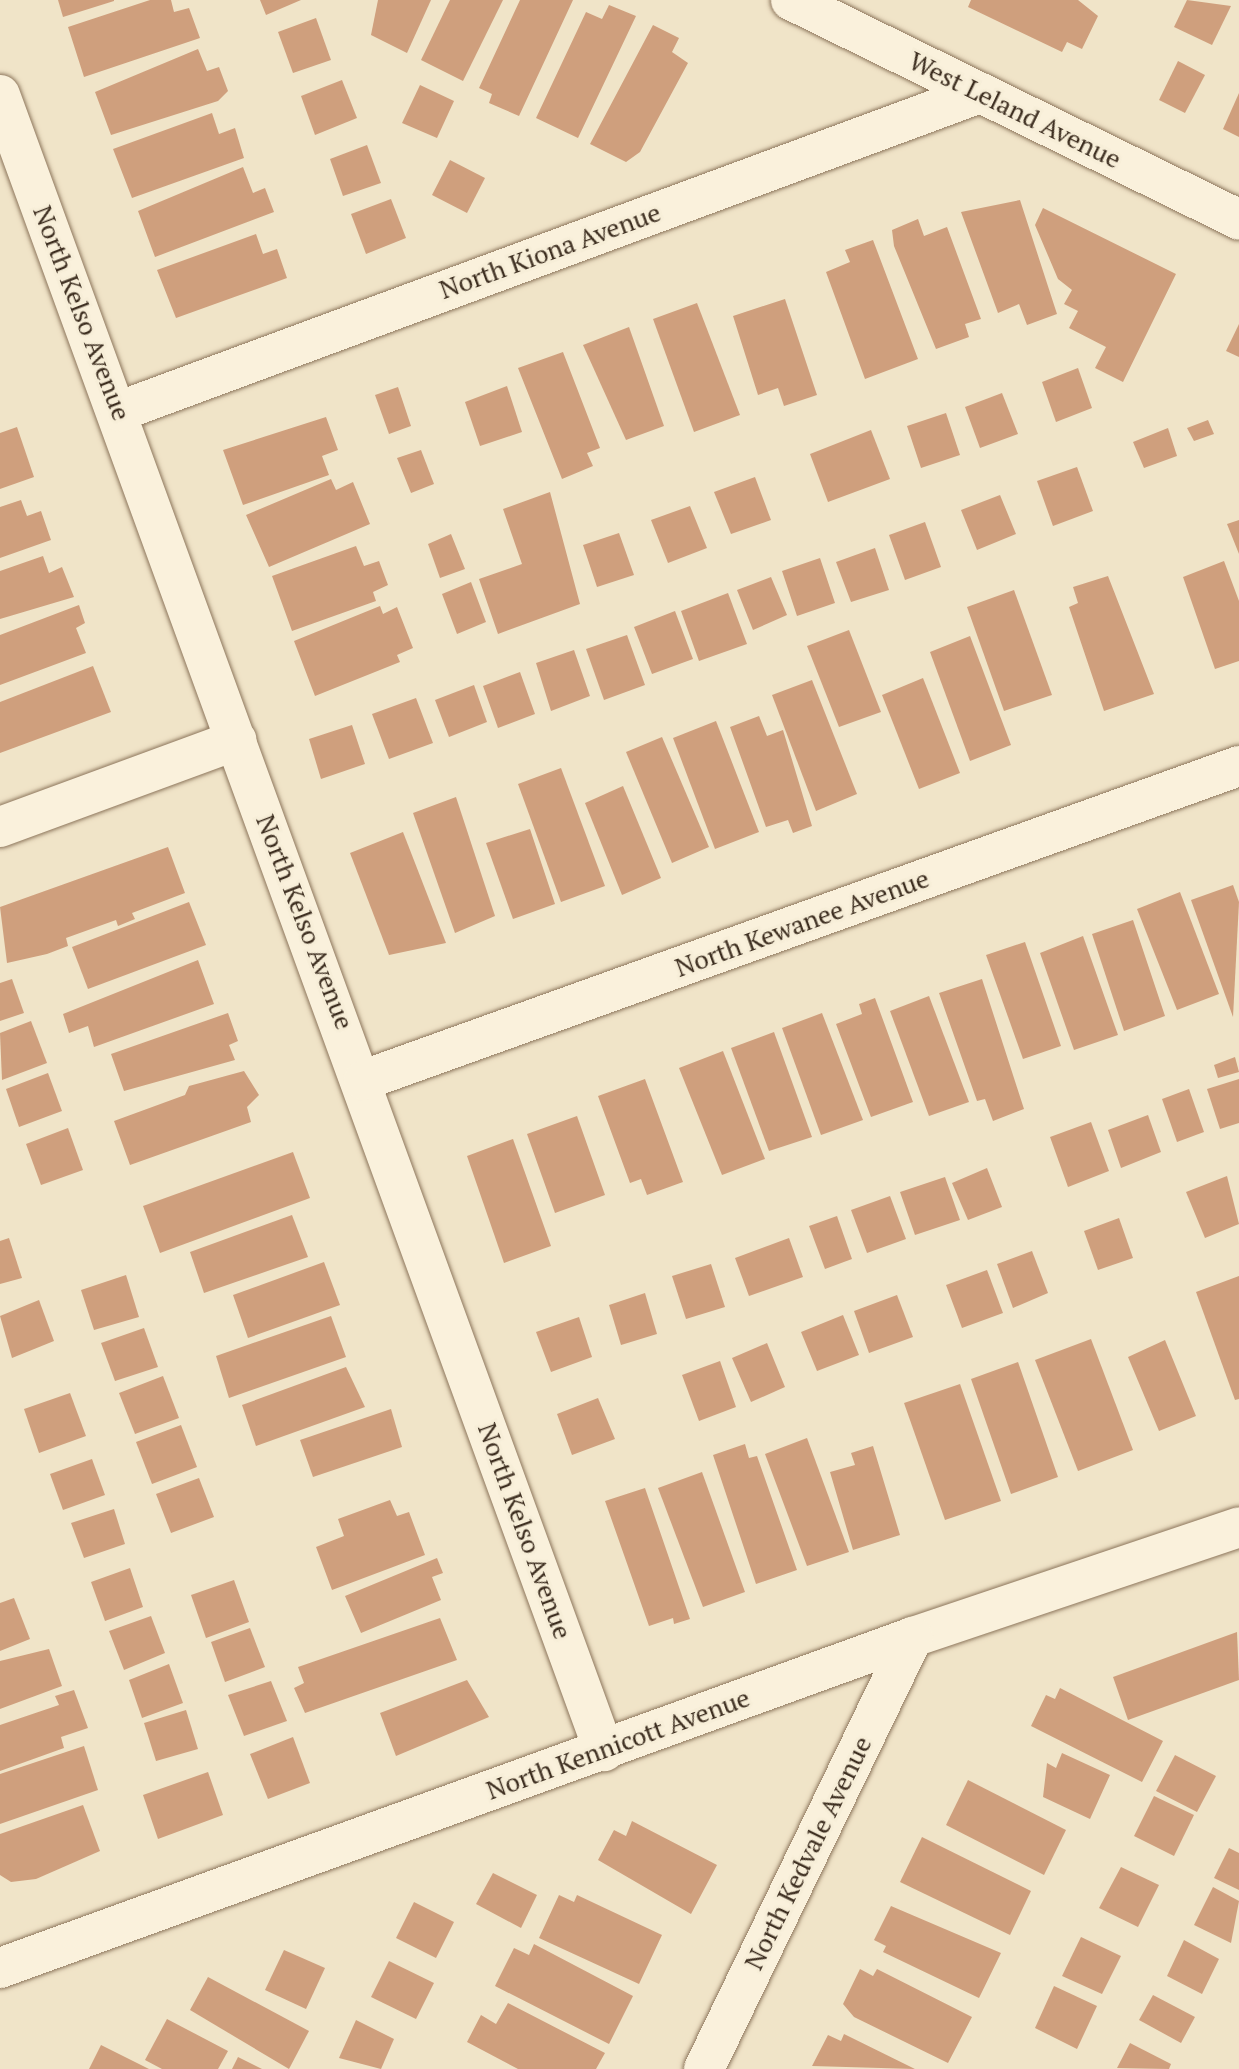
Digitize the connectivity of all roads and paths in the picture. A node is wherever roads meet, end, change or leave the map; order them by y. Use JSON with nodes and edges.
{"nodes":[{"id":1,"x":791,"y":0,"type":"edge"},
{"id":2,"x":858,"y":15,"type":"edge"},
{"id":3,"x":980,"y":93,"type":"junction"},
{"id":4,"x":0,"y":95,"type":"edge"},
{"id":5,"x":1239,"y":219,"type":"edge"},
{"id":6,"x":120,"y":411,"type":"junction"},
{"id":7,"x":236,"y":740,"type":"junction"},
{"id":8,"x":1239,"y":766,"type":"edge"},
{"id":9,"x":0,"y":827,"type":"edge"},
{"id":10,"x":364,"y":1080,"type":"junction"},
{"id":11,"x":1239,"y":1527,"type":"edge"},
{"id":12,"x":913,"y":1637,"type":"junction"},
{"id":13,"x":604,"y":1751,"type":"junction"},
{"id":14,"x":0,"y":1968,"type":"edge"},
{"id":15,"x":704,"y":2069,"type":"edge"}],
"edges":[{"from":1,"to":2,"type":"street","name":"West Leland Avenue"},
{"from":2,"to":3,"type":"street","name":"West Leland Avenue"},
{"from":3,"to":5,"type":"street","name":"West Leland Avenue"},
{"from":3,"to":6,"type":"street","name":"North Kiona Avenue"},
{"from":4,"to":6,"type":"street","name":"North Kelso Avenue"},
{"from":6,"to":7,"type":"street","name":"North Kelso Avenue"},
{"from":7,"to":9,"type":"street"},
{"from":7,"to":10,"type":"street","name":"North Kelso Avenue"},
{"from":8,"to":10,"type":"street","name":"North Kewanee Avenue"},
{"from":10,"to":13,"type":"street","name":"North Kelso Avenue"},
{"from":11,"to":12,"type":"street","name":"North Kennicott Avenue"},
{"from":12,"to":13,"type":"street","name":"North Kennicott Avenue"},
{"from":12,"to":15,"type":"street","name":"North Kedvale Avenue"},
{"from":13,"to":14,"type":"street","name":"North Kennicott Avenue"}]}
